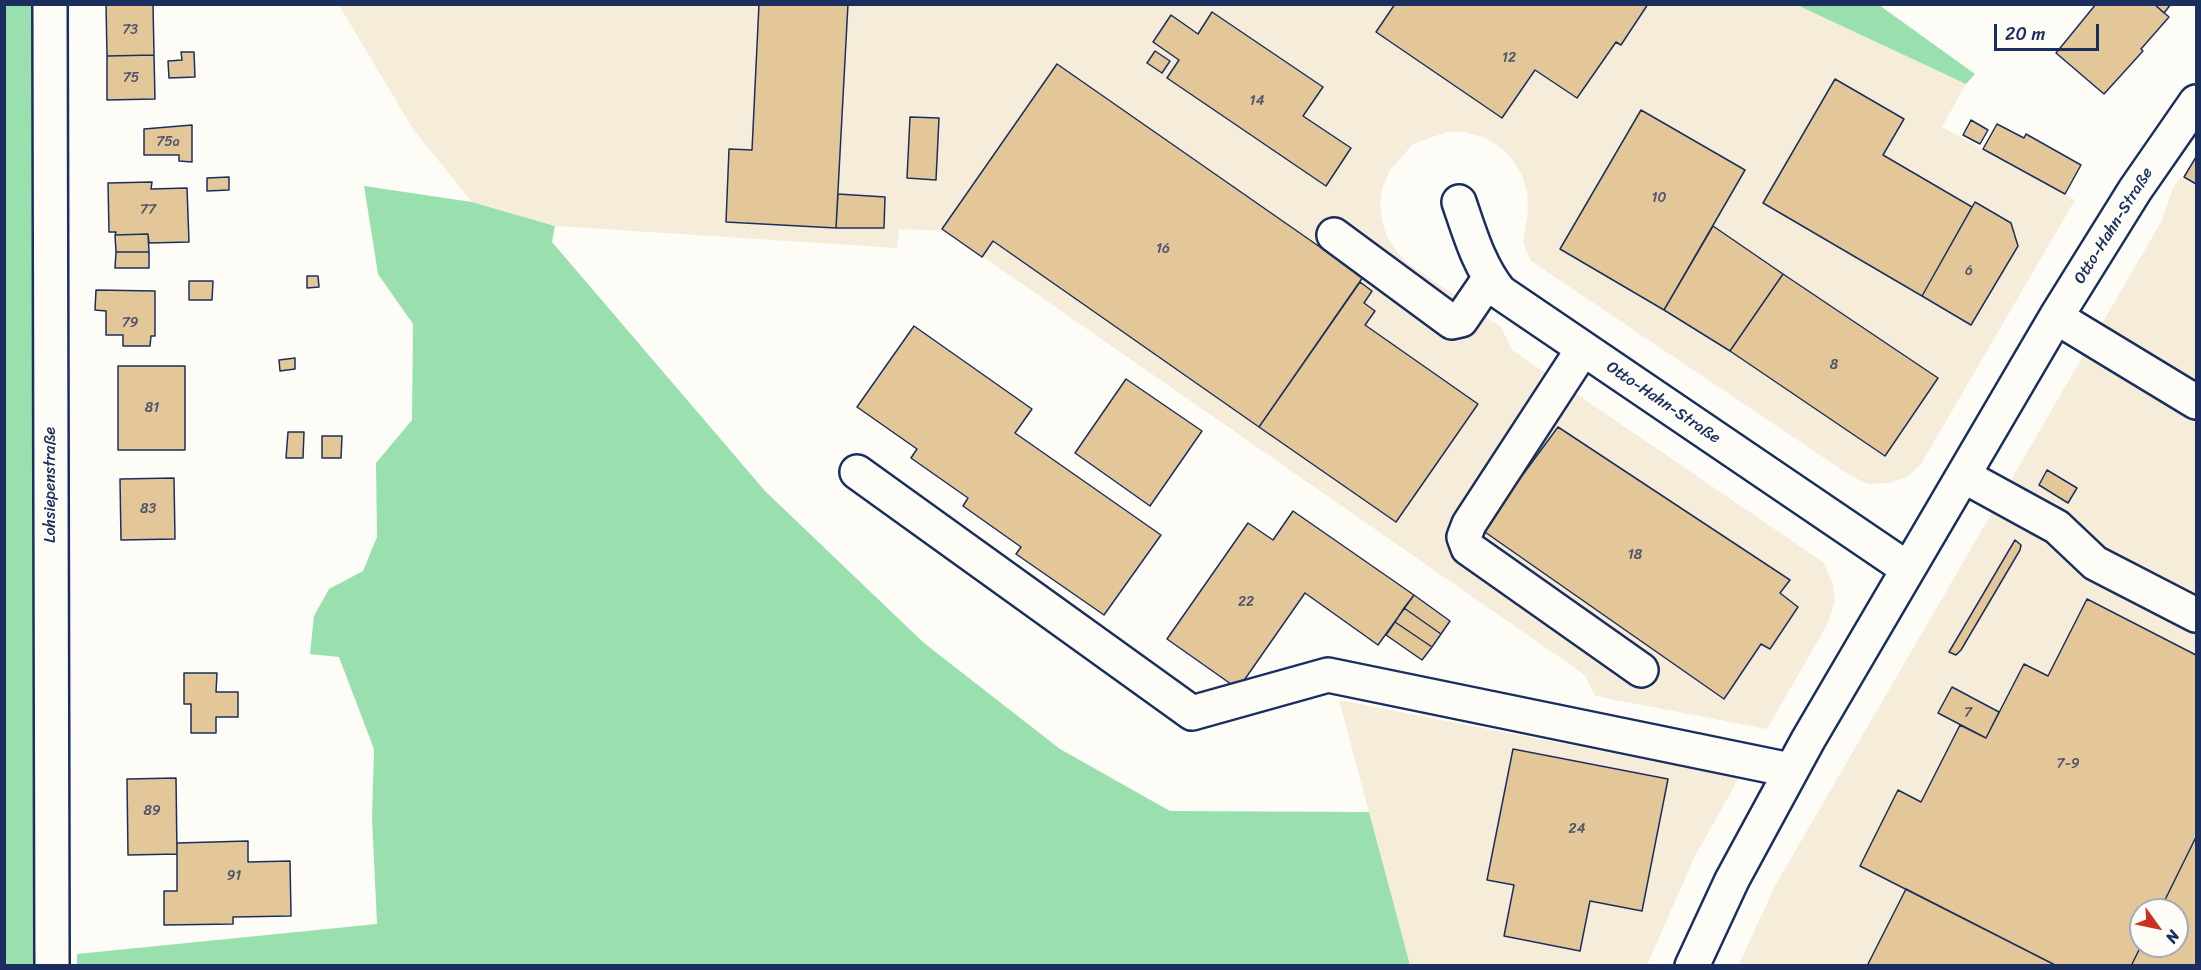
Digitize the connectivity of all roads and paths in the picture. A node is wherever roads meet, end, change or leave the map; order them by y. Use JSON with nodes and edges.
{"nodes":[{"id":1,"x":50,"y":4,"type":"edge"},
{"id":2,"x":2196,"y":102,"type":"edge"},
{"id":3,"x":1459,"y":202,"type":"dead end"},
{"id":4,"x":1334,"y":235,"type":"dead end"},
{"id":5,"x":1489,"y":279,"type":"junction"},
{"id":6,"x":2056,"y":317,"type":"junction"},
{"id":7,"x":1583,"y":349,"type":"junction"},
{"id":8,"x":2196,"y":402,"type":"edge"},
{"id":9,"x":857,"y":472,"type":"dead end"},
{"id":10,"x":1964,"y":476,"type":"junction"},
{"id":11,"x":1908,"y":570,"type":"junction"},
{"id":12,"x":2196,"y":615,"type":"edge"},
{"id":13,"x":1641,"y":670,"type":"dead end"},
{"id":14,"x":1790,"y":770,"type":"junction"},
{"id":15,"x":52,"y":966,"type":"edge"},
{"id":16,"x":1692,"y":966,"type":"edge"}],
"edges":[{"from":1,"to":15,"type":"street","name":"Lohsiepenstraße"},
{"from":2,"to":6,"type":"street","name":"Otto-Hahn-Straße"},
{"from":3,"to":5,"type":"street","name":"Otto-Hahn-Straße"},
{"from":4,"to":5,"type":"street"},
{"from":5,"to":7,"type":"street","name":"Otto-Hahn-Straße"},
{"from":6,"to":8,"type":"street"},
{"from":6,"to":10,"type":"street","name":"Otto-Hahn-Straße"},
{"from":7,"to":11,"type":"street","name":"Otto-Hahn-Straße"},
{"from":7,"to":13,"type":"street"},
{"from":9,"to":14,"type":"street"},
{"from":10,"to":11,"type":"street","name":"Otto-Hahn-Straße"},
{"from":10,"to":12,"type":"street"},
{"from":11,"to":14,"type":"street","name":"Otto-Hahn-Straße"},
{"from":14,"to":16,"type":"street","name":"Otto-Hahn-Straße"}]}
